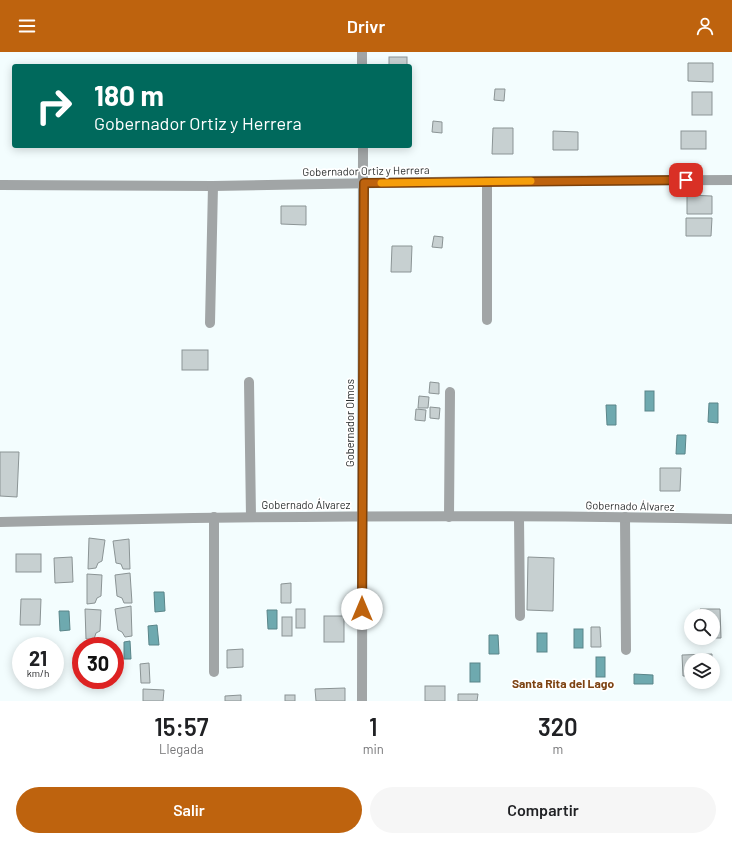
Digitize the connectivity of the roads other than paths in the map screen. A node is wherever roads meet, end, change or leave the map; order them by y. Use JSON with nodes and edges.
{"nodes":[{"id":1,"x":362,"y":52,"type":"edge"},
{"id":2,"x":362,"y":64,"type":"edge"},
{"id":3,"x":363,"y":148,"type":"edge"},
{"id":4,"x":732,"y":180,"type":"edge"},
{"id":5,"x":487,"y":181,"type":"junction"},
{"id":6,"x":364,"y":183,"type":"junction"},
{"id":7,"x":0,"y":185,"type":"edge"},
{"id":8,"x":213,"y":186,"type":"junction"},
{"id":9,"x":487,"y":320,"type":"dead end"},
{"id":10,"x":210,"y":323,"type":"dead end"},
{"id":11,"x":249,"y":382,"type":"dead end"},
{"id":12,"x":450,"y":392,"type":"dead end"},
{"id":13,"x":214,"y":517,"type":"junction"},
{"id":14,"x":250,"y":517,"type":"junction"},
{"id":15,"x":449,"y":517,"type":"junction"},
{"id":16,"x":519,"y":517,"type":"junction"},
{"id":17,"x":625,"y":517,"type":"junction"},
{"id":18,"x":361,"y":518,"type":"junction"},
{"id":19,"x":732,"y":519,"type":"edge"},
{"id":20,"x":0,"y":522,"type":"edge"},
{"id":21,"x":520,"y":616,"type":"dead end"},
{"id":22,"x":626,"y":650,"type":"dead end"},
{"id":23,"x":214,"y":672,"type":"dead end"},
{"id":24,"x":362,"y":701,"type":"edge"}],
"edges":[{"from":1,"to":2,"type":"street"},
{"from":3,"to":6,"type":"street","name":"Gobernador Olmos"},
{"from":4,"to":5,"type":"street","name":"Gobernador Ortiz y Herrera"},
{"from":5,"to":6,"type":"street","name":"Gobernador Ortiz y Herrera"},
{"from":5,"to":9,"type":"street"},
{"from":6,"to":8,"type":"street","name":"Gobernador Ortiz y Herrera"},
{"from":6,"to":18,"type":"street","name":"Gobernador Olmos"},
{"from":7,"to":8,"type":"street","name":"Gobernador Ortiz y Herrera"},
{"from":8,"to":10,"type":"street"},
{"from":11,"to":14,"type":"street"},
{"from":12,"to":15,"type":"street"},
{"from":13,"to":14,"type":"street","name":"Gobernado Álvarez"},
{"from":13,"to":20,"type":"street","name":"Gobernado Álvarez"},
{"from":13,"to":23,"type":"street"},
{"from":14,"to":18,"type":"street","name":"Gobernado Álvarez"},
{"from":15,"to":16,"type":"street","name":"Gobernado Álvarez"},
{"from":15,"to":18,"type":"street","name":"Gobernado Álvarez"},
{"from":16,"to":17,"type":"street","name":"Gobernado Álvarez"},
{"from":16,"to":21,"type":"street"},
{"from":17,"to":19,"type":"street","name":"Gobernado Álvarez"},
{"from":17,"to":22,"type":"street"},
{"from":18,"to":24,"type":"street","name":"Gobernador Olmos"}]}
